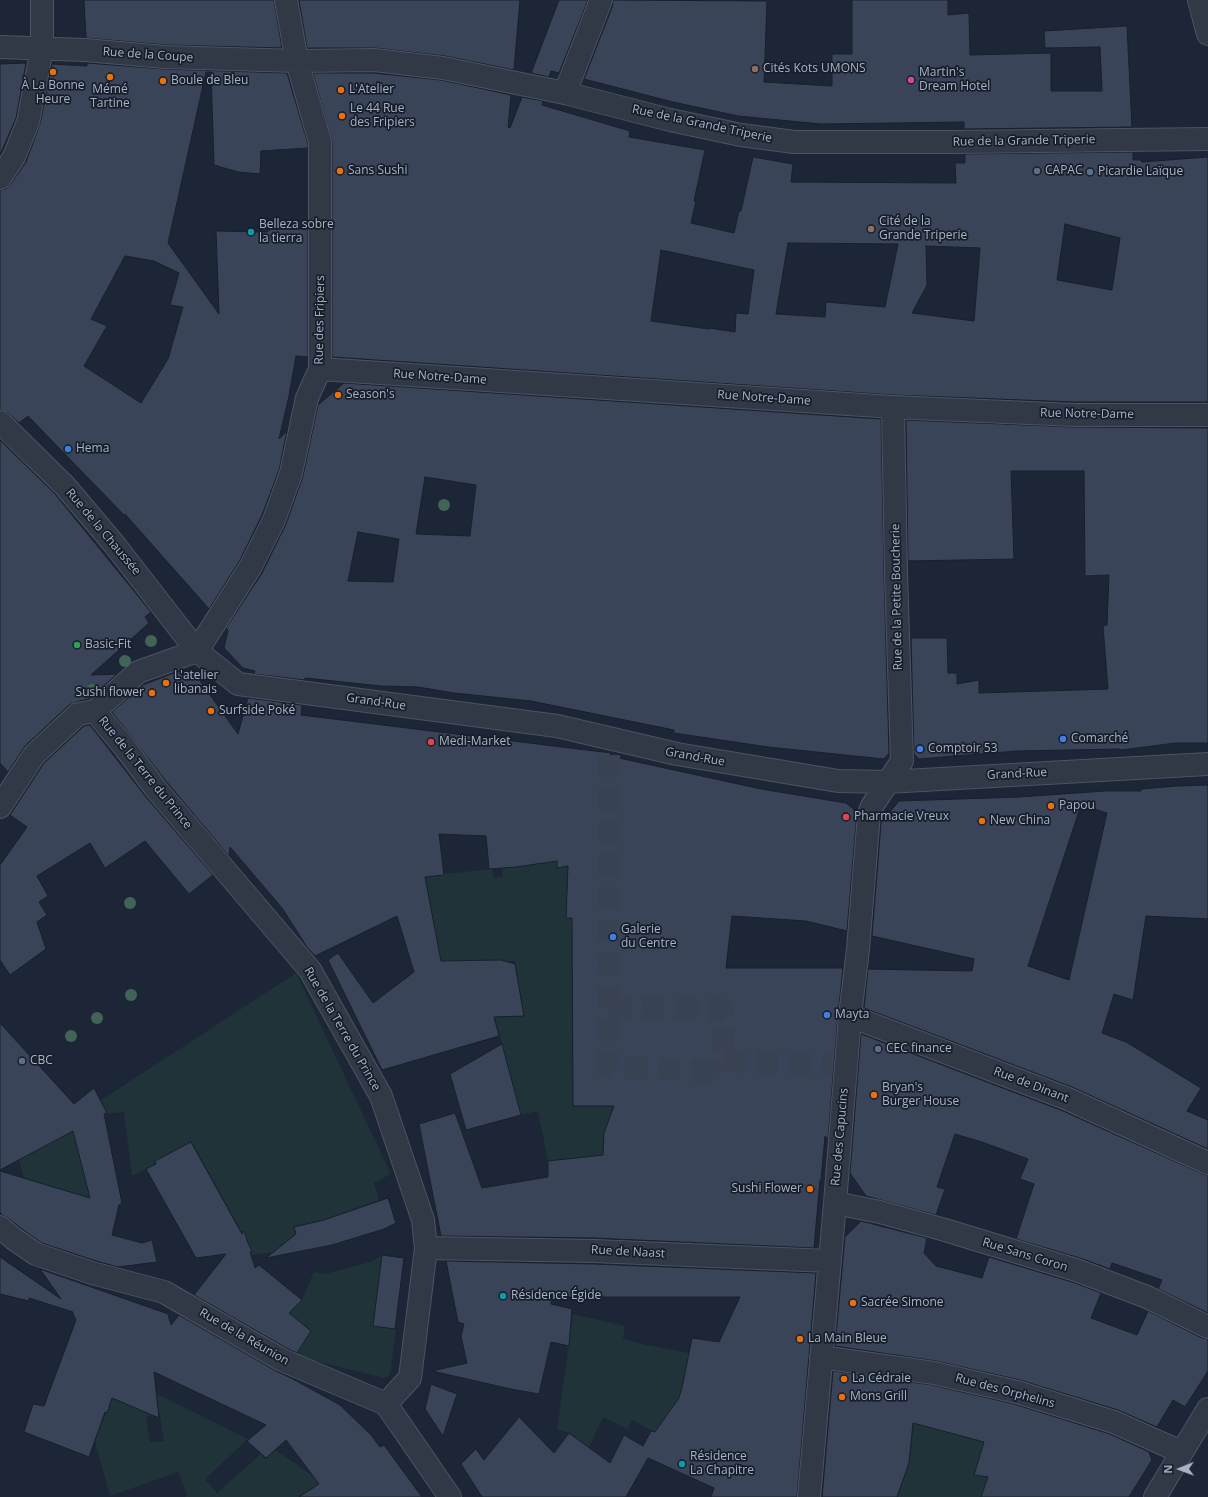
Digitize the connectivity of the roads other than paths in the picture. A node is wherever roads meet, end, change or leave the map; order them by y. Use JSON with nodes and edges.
{"nodes":[{"id":1,"x":42,"y":0,"type":"edge"},
{"id":2,"x":286,"y":0,"type":"edge"},
{"id":3,"x":601,"y":0,"type":"edge"},
{"id":4,"x":1199,"y":0,"type":"edge"},
{"id":5,"x":1208,"y":34,"type":"edge"},
{"id":6,"x":0,"y":46,"type":"edge"},
{"id":7,"x":42,"y":48,"type":"junction"},
{"id":8,"x":297,"y":61,"type":"junction"},
{"id":9,"x":565,"y":93,"type":"junction"},
{"id":10,"x":1208,"y":139,"type":"edge"},
{"id":11,"x":0,"y":178,"type":"edge"},
{"id":12,"x":320,"y":369,"type":"junction"},
{"id":13,"x":893,"y":407,"type":"junction"},
{"id":14,"x":1208,"y":415,"type":"edge"},
{"id":15,"x":0,"y":422,"type":"edge"},
{"id":16,"x":197,"y":651,"type":"junction"},
{"id":17,"x":95,"y":711,"type":"junction"},
{"id":18,"x":1208,"y":764,"type":"edge"},
{"id":19,"x":887,"y":782,"type":"junction"},
{"id":20,"x":0,"y":807,"type":"edge"},
{"id":21,"x":850,"y":1016,"type":"junction"},
{"id":22,"x":1208,"y":1163,"type":"edge"},
{"id":23,"x":835,"y":1203,"type":"junction"},
{"id":24,"x":0,"y":1227,"type":"edge"},
{"id":25,"x":426,"y":1248,"type":"junction"},
{"id":26,"x":829,"y":1262,"type":"junction"},
{"id":27,"x":1208,"y":1326,"type":"edge"},
{"id":28,"x":821,"y":1357,"type":"junction"},
{"id":29,"x":386,"y":1404,"type":"junction"},
{"id":30,"x":1208,"y":1409,"type":"edge"},
{"id":31,"x":1181,"y":1452,"type":"junction"},
{"id":32,"x":450,"y":1497,"type":"edge"},
{"id":33,"x":809,"y":1497,"type":"edge"},
{"id":34,"x":1155,"y":1497,"type":"edge"}],
"edges":[{"from":1,"to":7,"type":"street"},
{"from":2,"to":8,"type":"street","name":"Rue des Fripiers"},
{"from":3,"to":9,"type":"street"},
{"from":4,"to":5,"type":"street"},
{"from":6,"to":7,"type":"street","name":"Rue de la Coupe"},
{"from":7,"to":8,"type":"street","name":"Rue de la Coupe"},
{"from":7,"to":11,"type":"street"},
{"from":8,"to":9,"type":"street","name":"Rue de la Grande Triperie"},
{"from":8,"to":12,"type":"street","name":"Rue des Fripiers"},
{"from":9,"to":10,"type":"street","name":"Rue de la Grande Triperie"},
{"from":12,"to":13,"type":"street","name":"Rue Notre-Dame"},
{"from":12,"to":16,"type":"street","name":"Rue des Fripiers"},
{"from":13,"to":14,"type":"street","name":"Rue Notre-Dame"},
{"from":13,"to":19,"type":"street","name":"Rue de la Petite Boucherie"},
{"from":15,"to":16,"type":"street","name":"Rue de la Chaussée"},
{"from":16,"to":17,"type":"street"},
{"from":16,"to":19,"type":"street","name":"Grand-Rue"},
{"from":17,"to":20,"type":"street"},
{"from":17,"to":25,"type":"street","name":"Rue de la Terre du Prince"},
{"from":18,"to":19,"type":"street","name":"Grand-Rue"},
{"from":19,"to":21,"type":"street","name":"Rue des Capucins"},
{"from":21,"to":22,"type":"street","name":"Rue de Dinant"},
{"from":21,"to":23,"type":"street","name":"Rue des Capucins"},
{"from":23,"to":26,"type":"street","name":"Rue des Capucins"},
{"from":23,"to":27,"type":"street","name":"Rue Sans Coron"},
{"from":24,"to":29,"type":"street","name":"Rue de la Réunion"},
{"from":25,"to":26,"type":"street","name":"Rue de Naast"},
{"from":25,"to":29,"type":"street","name":"Rue de la Terre du Prince"},
{"from":26,"to":28,"type":"street","name":"Rue des Capucins"},
{"from":28,"to":31,"type":"street","name":"Rue des Orphelins"},
{"from":28,"to":33,"type":"street","name":"Rue des Capucins"},
{"from":29,"to":32,"type":"street"},
{"from":30,"to":31,"type":"street"},
{"from":31,"to":34,"type":"street"}]}
